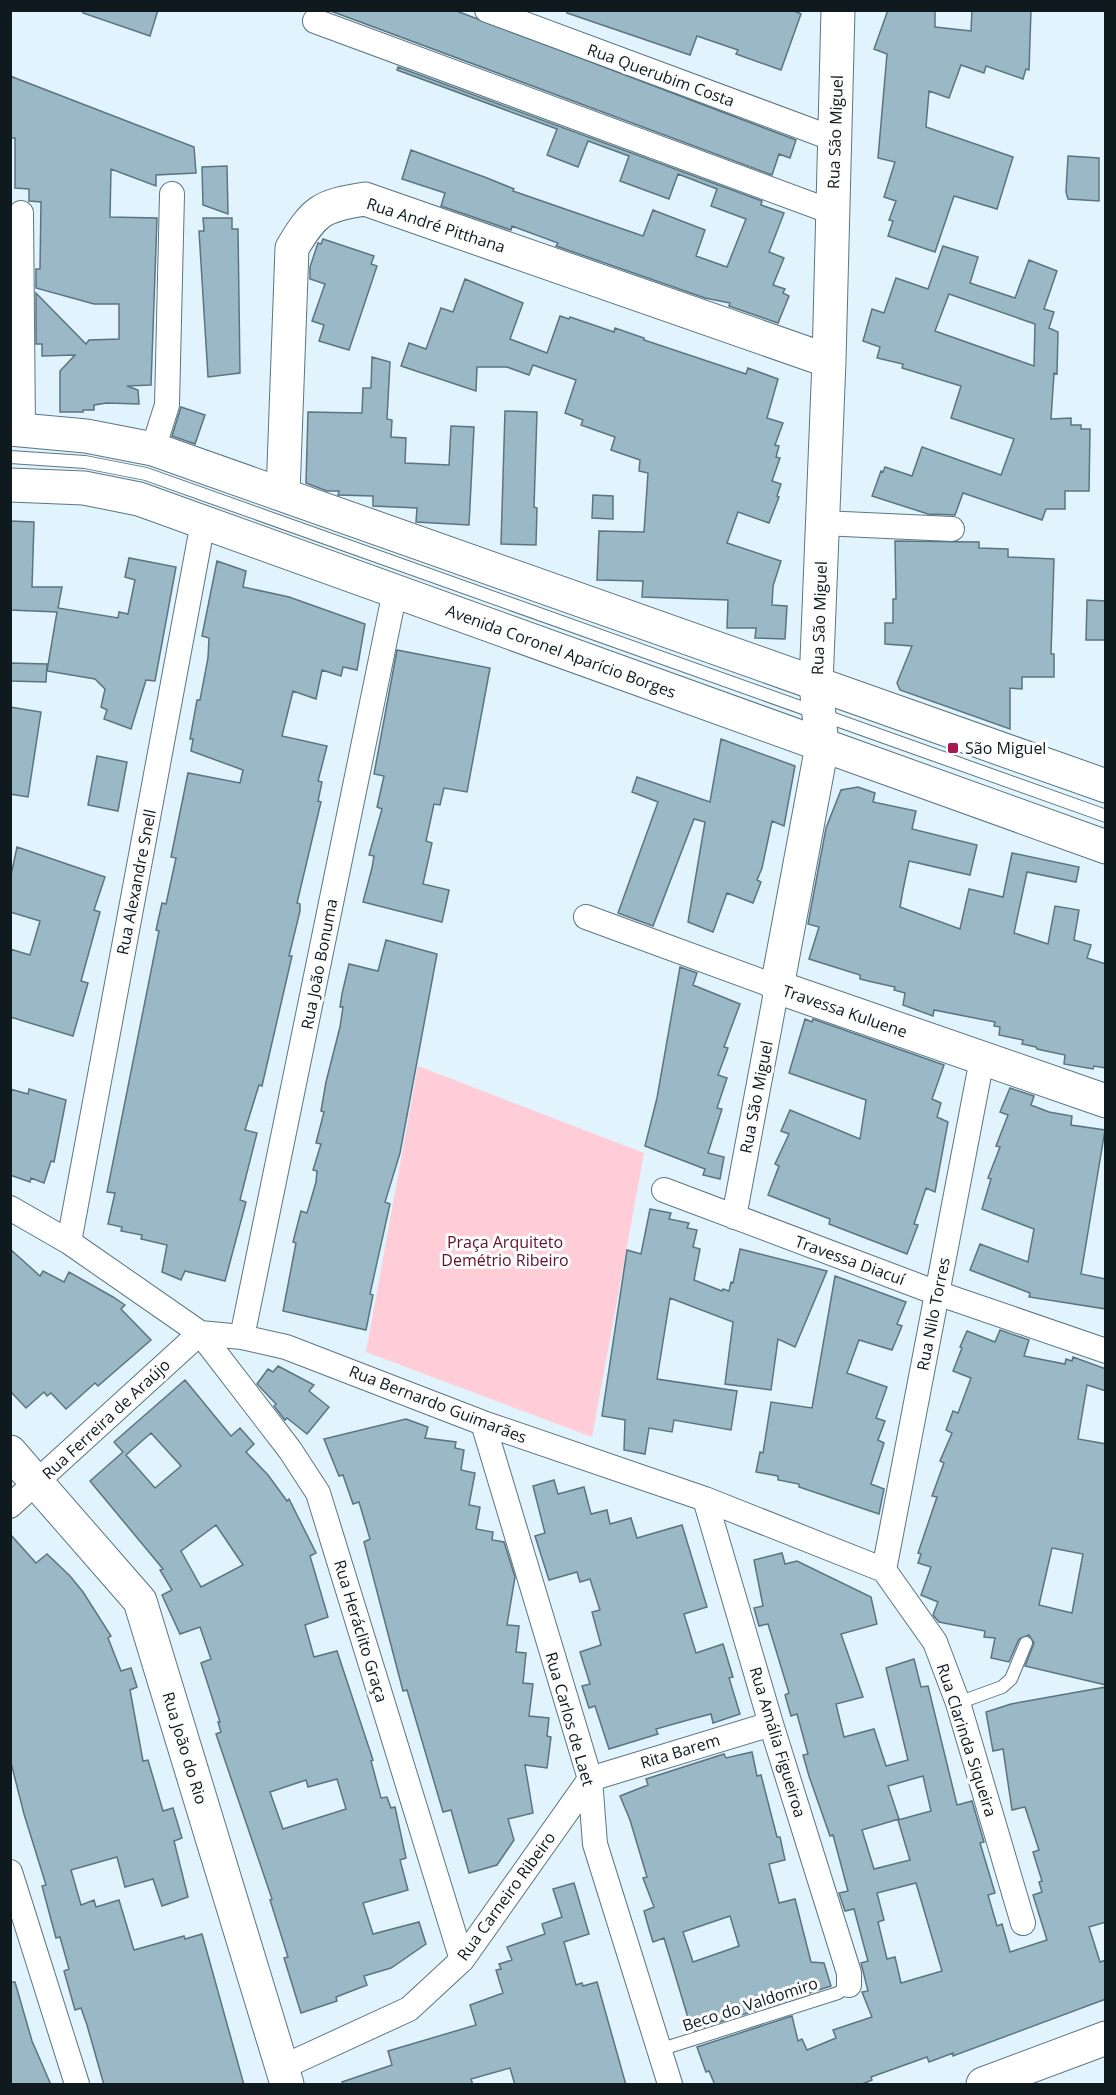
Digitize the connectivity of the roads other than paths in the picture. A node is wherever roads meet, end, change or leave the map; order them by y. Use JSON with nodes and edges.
{"nodes":[{"id":1,"x":487,"y":10,"type":"edge"},
{"id":2,"x":838,"y":10,"type":"edge"},
{"id":3,"x":315,"y":21,"type":"dead end"},
{"id":4,"x":834,"y":139,"type":"junction"},
{"id":5,"x":172,"y":194,"type":"dead end"},
{"id":6,"x":832,"y":212,"type":"junction"},
{"id":7,"x":21,"y":213,"type":"dead end"},
{"id":8,"x":829,"y":361,"type":"junction"},
{"id":9,"x":14,"y":438,"type":"edge"},
{"id":10,"x":153,"y":449,"type":"junction"},
{"id":11,"x":10,"y":485,"type":"edge"},
{"id":12,"x":283,"y":494,"type":"junction"},
{"id":13,"x":203,"y":522,"type":"junction"},
{"id":14,"x":822,"y":523,"type":"junction"},
{"id":15,"x":952,"y":529,"type":"dead end"},
{"id":16,"x":395,"y":591,"type":"junction"},
{"id":17,"x":819,"y":715,"type":"junction"},
{"id":18,"x":1106,"y":786,"type":"edge"},
{"id":19,"x":1106,"y":816,"type":"edge"},
{"id":20,"x":1106,"y":847,"type":"edge"},
{"id":21,"x":586,"y":917,"type":"dead end"},
{"id":22,"x":777,"y":987,"type":"junction"},
{"id":23,"x":982,"y":1059,"type":"junction"},
{"id":24,"x":1106,"y":1101,"type":"edge"},
{"id":25,"x":664,"y":1191,"type":"dead end"},
{"id":26,"x":10,"y":1208,"type":"edge"},
{"id":27,"x":734,"y":1217,"type":"junction"},
{"id":28,"x":69,"y":1242,"type":"junction"},
{"id":29,"x":937,"y":1293,"type":"junction"},
{"id":30,"x":200,"y":1333,"type":"junction"},
{"id":31,"x":242,"y":1337,"type":"junction"},
{"id":32,"x":1106,"y":1351,"type":"edge"},
{"id":33,"x":483,"y":1423,"type":"junction"},
{"id":34,"x":10,"y":1452,"type":"edge"},
{"id":35,"x":38,"y":1482,"type":"junction"},
{"id":36,"x":705,"y":1499,"type":"junction"},
{"id":37,"x":10,"y":1506,"type":"edge"},
{"id":38,"x":884,"y":1570,"type":"junction"},
{"id":39,"x":1026,"y":1643,"type":"dead end"},
{"id":40,"x":958,"y":1703,"type":"junction"},
{"id":41,"x":771,"y":1724,"type":"junction"},
{"id":42,"x":590,"y":1779,"type":"junction"},
{"id":43,"x":10,"y":1872,"type":"edge"},
{"id":44,"x":1023,"y":1923,"type":"dead end"},
{"id":45,"x":462,"y":1960,"type":"junction"},
{"id":46,"x":849,"y":1985,"type":"joint"},
{"id":47,"x":1106,"y":2038,"type":"edge"},
{"id":48,"x":659,"y":2050,"type":"junction"},
{"id":49,"x":285,"y":2076,"type":"edge"},
{"id":50,"x":77,"y":2085,"type":"edge"},
{"id":51,"x":670,"y":2085,"type":"edge"},
{"id":52,"x":983,"y":2085,"type":"edge"}],
"edges":[{"from":1,"to":4,"type":"street","name":"Rua Querubim Costa"},
{"from":2,"to":4,"type":"street","name":"Rua São Miguel"},
{"from":3,"to":6,"type":"street"},
{"from":4,"to":6,"type":"street","name":"Rua São Miguel"},
{"from":5,"to":10,"type":"street"},
{"from":6,"to":8,"type":"street","name":"Rua São Miguel"},
{"from":7,"to":9,"type":"street"},
{"from":8,"to":12,"type":"street","name":"Rua André Pitthana"},
{"from":8,"to":14,"type":"street","name":"Rua São Miguel"},
{"from":9,"to":10,"type":"street","name":"Avenida Coronel Aparício Borges"},
{"from":9,"to":17,"type":"lane"},
{"from":10,"to":12,"type":"street","name":"Avenida Coronel Aparício Borges"},
{"from":11,"to":13,"type":"street","name":"Avenida Coronel Aparício Borges"},
{"from":12,"to":17,"type":"street","name":"Avenida Coronel Aparício Borges"},
{"from":13,"to":16,"type":"street","name":"Avenida Coronel Aparício Borges"},
{"from":13,"to":28,"type":"street","name":"Rua Alexandre Snell"},
{"from":14,"to":15,"type":"street"},
{"from":14,"to":17,"type":"street","name":"Rua São Miguel"},
{"from":16,"to":17,"type":"street","name":"Avenida Coronel Aparício Borges"},
{"from":16,"to":31,"type":"street","name":"Rua João Bonuma"},
{"from":17,"to":18,"type":"street","name":"Avenida Coronel Aparício Borges"},
{"from":17,"to":19,"type":"lane"},
{"from":17,"to":20,"type":"street","name":"Avenida Coronel Aparício Borges"},
{"from":17,"to":22,"type":"street","name":"Rua São Miguel"},
{"from":21,"to":22,"type":"street","name":"Travessa Kuluene"},
{"from":22,"to":23,"type":"street","name":"Travessa Kuluene"},
{"from":22,"to":27,"type":"street","name":"Rua São Miguel"},
{"from":23,"to":24,"type":"street","name":"Travessa Kuluene"},
{"from":23,"to":29,"type":"street","name":"Rua Nilo Torres"},
{"from":25,"to":27,"type":"street","name":"Travessa Diacuí"},
{"from":26,"to":28,"type":"street","name":"Rua Bernardo Guimarães"},
{"from":27,"to":29,"type":"street","name":"Travessa Diacuí"},
{"from":28,"to":30,"type":"street","name":"Rua Bernardo Guimarães"},
{"from":29,"to":32,"type":"street","name":"Travessa Diacuí"},
{"from":29,"to":38,"type":"street","name":"Rua Nilo Torres"},
{"from":30,"to":31,"type":"street","name":"Rua Bernardo Guimarães"},
{"from":30,"to":35,"type":"street","name":"Rua Ferreira de Araújo"},
{"from":30,"to":45,"type":"street","name":"Rua Heráclito Graça"},
{"from":31,"to":33,"type":"street","name":"Rua Bernardo Guimarães"},
{"from":33,"to":36,"type":"street","name":"Rua Bernardo Guimarães"},
{"from":33,"to":42,"type":"street","name":"Rua Carlos de Laet"},
{"from":34,"to":35,"type":"street","name":"Rua João do Rio"},
{"from":35,"to":37,"type":"street","name":"Rua Ferreira de Araújo"},
{"from":35,"to":49,"type":"street","name":"Rua João do Rio"},
{"from":36,"to":38,"type":"street","name":"Rua Bernardo Guimarães"},
{"from":36,"to":41,"type":"street","name":"Rua Amália Figueiroa"},
{"from":38,"to":40,"type":"street","name":"Rua Clarinda Siqueira"},
{"from":39,"to":40,"type":"lane"},
{"from":40,"to":44,"type":"street","name":"Rua Clarinda Siqueira"},
{"from":41,"to":42,"type":"street","name":"Rita Barem"},
{"from":41,"to":46,"type":"street","name":"Rua Amália Figueiroa"},
{"from":42,"to":45,"type":"street","name":"Rua Carneiro Ribeiro"},
{"from":42,"to":48,"type":"street","name":"Rua Carlos de Laet"},
{"from":43,"to":50,"type":"street"},
{"from":45,"to":49,"type":"street","name":"Rua Carneiro Ribeiro"},
{"from":46,"to":48,"type":"lane","name":"Beco do Valdomiro"},
{"from":47,"to":52,"type":"street"},
{"from":48,"to":51,"type":"street","name":"Rua Carlos de Laet"}]}
